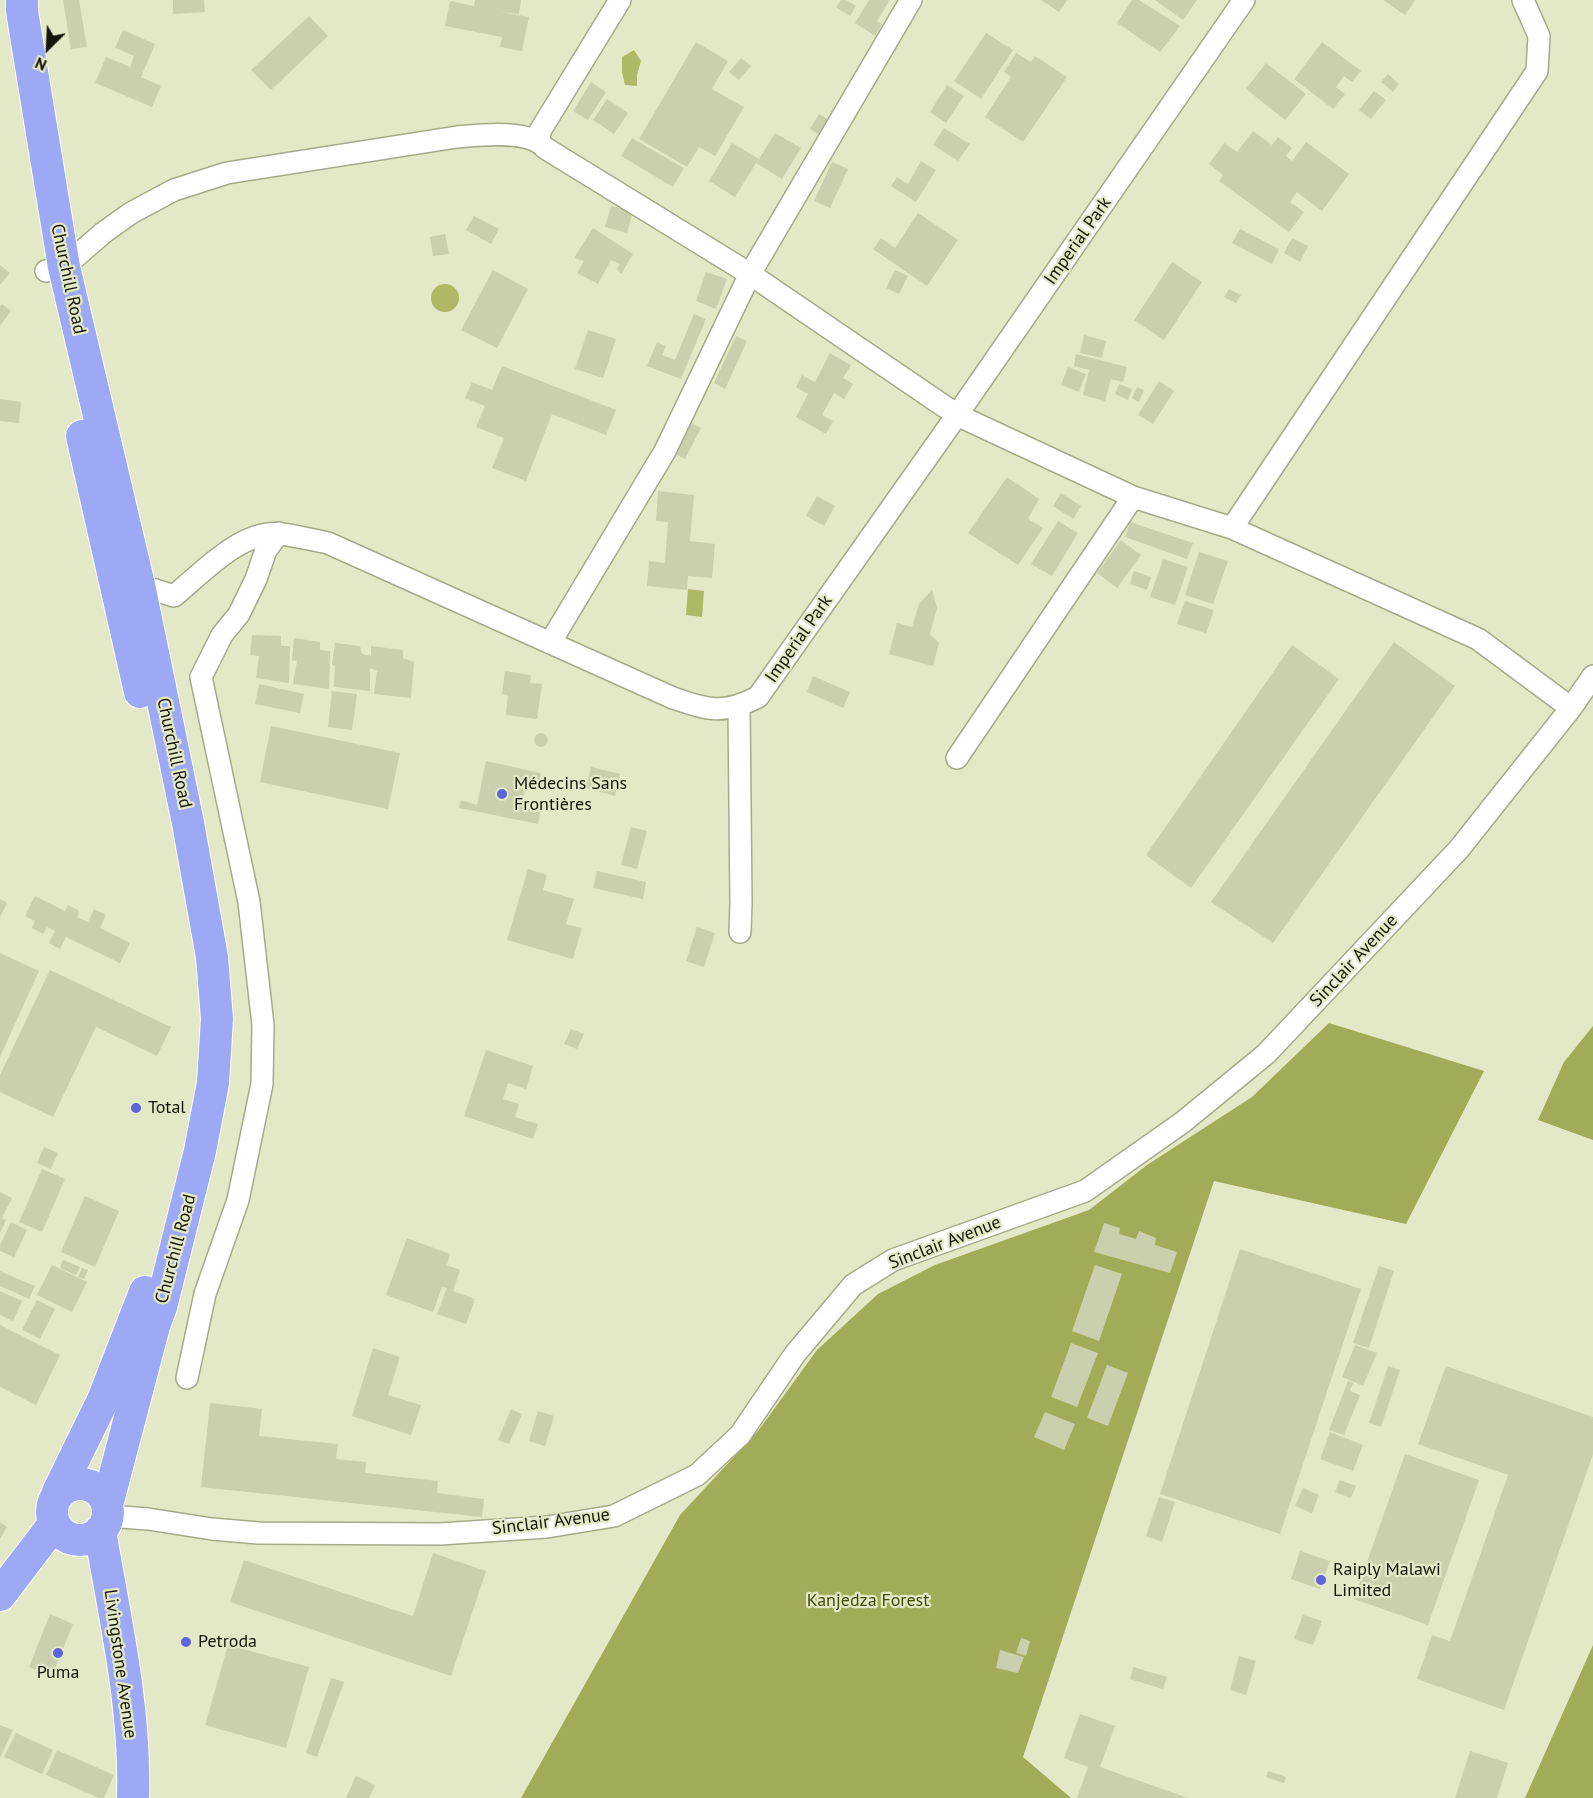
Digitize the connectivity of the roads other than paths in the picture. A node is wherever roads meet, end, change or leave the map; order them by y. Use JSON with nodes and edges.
{"nodes":[{"id":1,"x":6,"y":0,"type":"edge"},
{"id":2,"x":22,"y":0,"type":"edge"},
{"id":3,"x":620,"y":0,"type":"edge"},
{"id":4,"x":911,"y":0,"type":"edge"},
{"id":5,"x":1244,"y":0,"type":"edge"},
{"id":6,"x":1523,"y":0,"type":"edge"},
{"id":7,"x":539,"y":141,"type":"junction"},
{"id":8,"x":55,"y":269,"type":"junction"},
{"id":9,"x":750,"y":273,"type":"junction"},
{"id":10,"x":957,"y":415,"type":"junction"},
{"id":11,"x":1133,"y":497,"type":"junction"},
{"id":12,"x":1232,"y":528,"type":"junction"},
{"id":13,"x":279,"y":533,"type":"junction"},
{"id":14,"x":126,"y":581,"type":"junction"},
{"id":15,"x":550,"y":644,"type":"junction"},
{"id":16,"x":1593,"y":676,"type":"edge"},
{"id":17,"x":739,"y":707,"type":"junction"},
{"id":18,"x":1571,"y":708,"type":"junction"},
{"id":19,"x":957,"y":758,"type":"dead end"},
{"id":20,"x":740,"y":932,"type":"dead end"},
{"id":21,"x":186,"y":1378,"type":"dead end"},
{"id":22,"x":58,"y":1492,"type":"junction"},
{"id":23,"x":105,"y":1517,"type":"junction"},
{"id":24,"x":54,"y":1524,"type":"junction"},
{"id":25,"x":0,"y":1595,"type":"edge"},
{"id":26,"x":133,"y":1798,"type":"edge"}],
"edges":[{"from":1,"to":8,"type":"highway","name":"Churchill Road"},
{"from":2,"to":8,"type":"highway","name":"Churchill Road"},
{"from":3,"to":7,"type":"street"},
{"from":4,"to":9,"type":"street"},
{"from":5,"to":10,"type":"street","name":"Imperial Park"},
{"from":6,"to":12,"type":"street"},
{"from":7,"to":8,"type":"street"},
{"from":7,"to":9,"type":"street"},
{"from":8,"to":14,"type":"highway","name":"Churchill Road"},
{"from":9,"to":10,"type":"street"},
{"from":9,"to":15,"type":"street"},
{"from":10,"to":11,"type":"street"},
{"from":10,"to":17,"type":"street","name":"Imperial Park"},
{"from":11,"to":12,"type":"street"},
{"from":11,"to":19,"type":"street"},
{"from":12,"to":18,"type":"street"},
{"from":13,"to":14,"type":"street"},
{"from":13,"to":15,"type":"street"},
{"from":13,"to":21,"type":"street"},
{"from":14,"to":22,"type":"highway","name":"Churchill Road"},
{"from":14,"to":23,"type":"highway","name":"Churchill Road"},
{"from":15,"to":17,"type":"street"},
{"from":16,"to":18,"type":"street","name":"Sinclair Avenue"},
{"from":17,"to":20,"type":"street"},
{"from":18,"to":23,"type":"street","name":"Sinclair Avenue"},
{"from":22,"to":23,"type":"highway"},
{"from":22,"to":24,"type":"highway","name":"Churchill Road"},
{"from":23,"to":24,"type":"highway"},
{"from":23,"to":26,"type":"highway","name":"Livingstone Avenue"},
{"from":24,"to":25,"type":"highway"}]}
